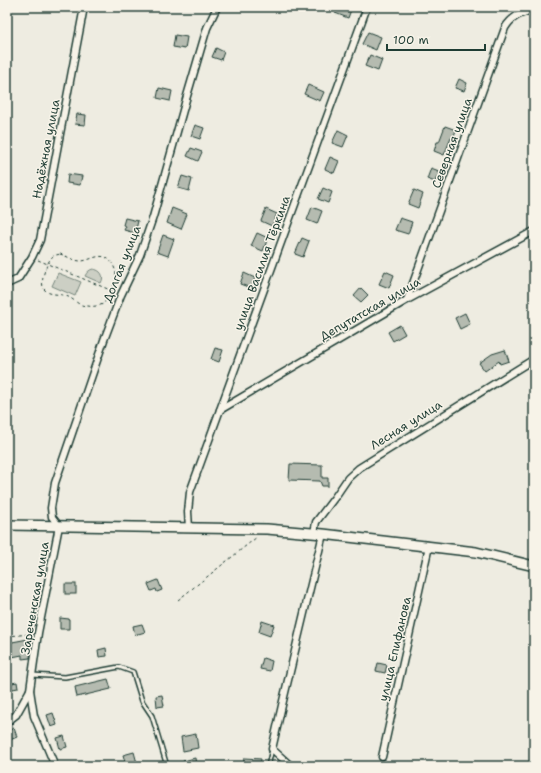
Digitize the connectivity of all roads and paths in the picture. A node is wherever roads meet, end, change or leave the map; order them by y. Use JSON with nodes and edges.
{"nodes":[{"id":1,"x":84,"y":7,"type":"edge"},
{"id":2,"x":216,"y":7,"type":"edge"},
{"id":3,"x":367,"y":7,"type":"edge"},
{"id":4,"x":534,"y":9,"type":"edge"},
{"id":5,"x":534,"y":231,"type":"edge"},
{"id":6,"x":32,"y":258,"type":"junction"},
{"id":7,"x":48,"y":264,"type":"junction"},
{"id":8,"x":7,"y":284,"type":"edge"},
{"id":9,"x":111,"y":291,"type":"junction"},
{"id":10,"x":121,"y":295,"type":"junction"},
{"id":11,"x":407,"y":300,"type":"junction"},
{"id":12,"x":534,"y":359,"type":"edge"},
{"id":13,"x":220,"y":410,"type":"junction"},
{"id":14,"x":7,"y":525,"type":"edge"},
{"id":15,"x":59,"y":526,"type":"junction"},
{"id":16,"x":189,"y":528,"type":"junction"},
{"id":17,"x":267,"y":529,"type":"junction"},
{"id":18,"x":319,"y":534,"type":"junction"},
{"id":19,"x":429,"y":546,"type":"junction"},
{"id":20,"x":534,"y":566,"type":"edge"},
{"id":21,"x":178,"y":600,"type":"dead end"},
{"id":22,"x":38,"y":633,"type":"junction"},
{"id":23,"x":7,"y":636,"type":"edge"},
{"id":24,"x":32,"y":676,"type":"junction"},
{"id":25,"x":30,"y":690,"type":"junction"},
{"id":26,"x":7,"y":722,"type":"edge"},
{"id":27,"x":272,"y":749,"type":"junction"},
{"id":28,"x":382,"y":757,"type":"dead end"},
{"id":29,"x":55,"y":766,"type":"edge"},
{"id":30,"x":167,"y":766,"type":"edge"},
{"id":31,"x":268,"y":766,"type":"edge"},
{"id":32,"x":291,"y":766,"type":"edge"}],
"edges":[{"from":1,"to":6,"type":"street","name":"Надёжная улица"},
{"from":2,"to":10,"type":"street","name":"Долгая улица"},
{"from":3,"to":13,"type":"street","name":"улица Василия Тёркина"},
{"from":4,"to":11,"type":"street","name":"Северная улица"},
{"from":5,"to":11,"type":"street","name":"Депутатская улица"},
{"from":6,"to":7,"type":"path"},
{"from":6,"to":8,"type":"street","name":"Надёжная улица"},
{"from":7,"to":9,"type":"path"},
{"from":7,"to":9,"type":"path"},
{"from":7,"to":9,"type":"path"},
{"from":9,"to":10,"type":"path"},
{"from":10,"to":15,"type":"street","name":"Долгая улица"},
{"from":11,"to":13,"type":"street","name":"Депутатская улица"},
{"from":12,"to":18,"type":"street","name":"Лесная улица"},
{"from":13,"to":16,"type":"street","name":"улица Василия Тёркина"},
{"from":14,"to":15,"type":"street"},
{"from":15,"to":16,"type":"street"},
{"from":15,"to":22,"type":"street","name":"Зареченская улица"},
{"from":16,"to":17,"type":"street"},
{"from":17,"to":18,"type":"street"},
{"from":17,"to":21,"type":"path"},
{"from":18,"to":19,"type":"street"},
{"from":18,"to":27,"type":"street","name":"Лесная улица"},
{"from":19,"to":20,"type":"street"},
{"from":19,"to":28,"type":"street","name":"улица Епифанова"},
{"from":22,"to":23,"type":"path"},
{"from":22,"to":24,"type":"street","name":"Зареченская улица"},
{"from":24,"to":25,"type":"street","name":"Зареченская улица"},
{"from":24,"to":30,"type":"lane"},
{"from":25,"to":26,"type":"street"},
{"from":25,"to":29,"type":"street","name":"Зареченская улица"},
{"from":27,"to":31,"type":"lane"},
{"from":27,"to":32,"type":"street"}]}
